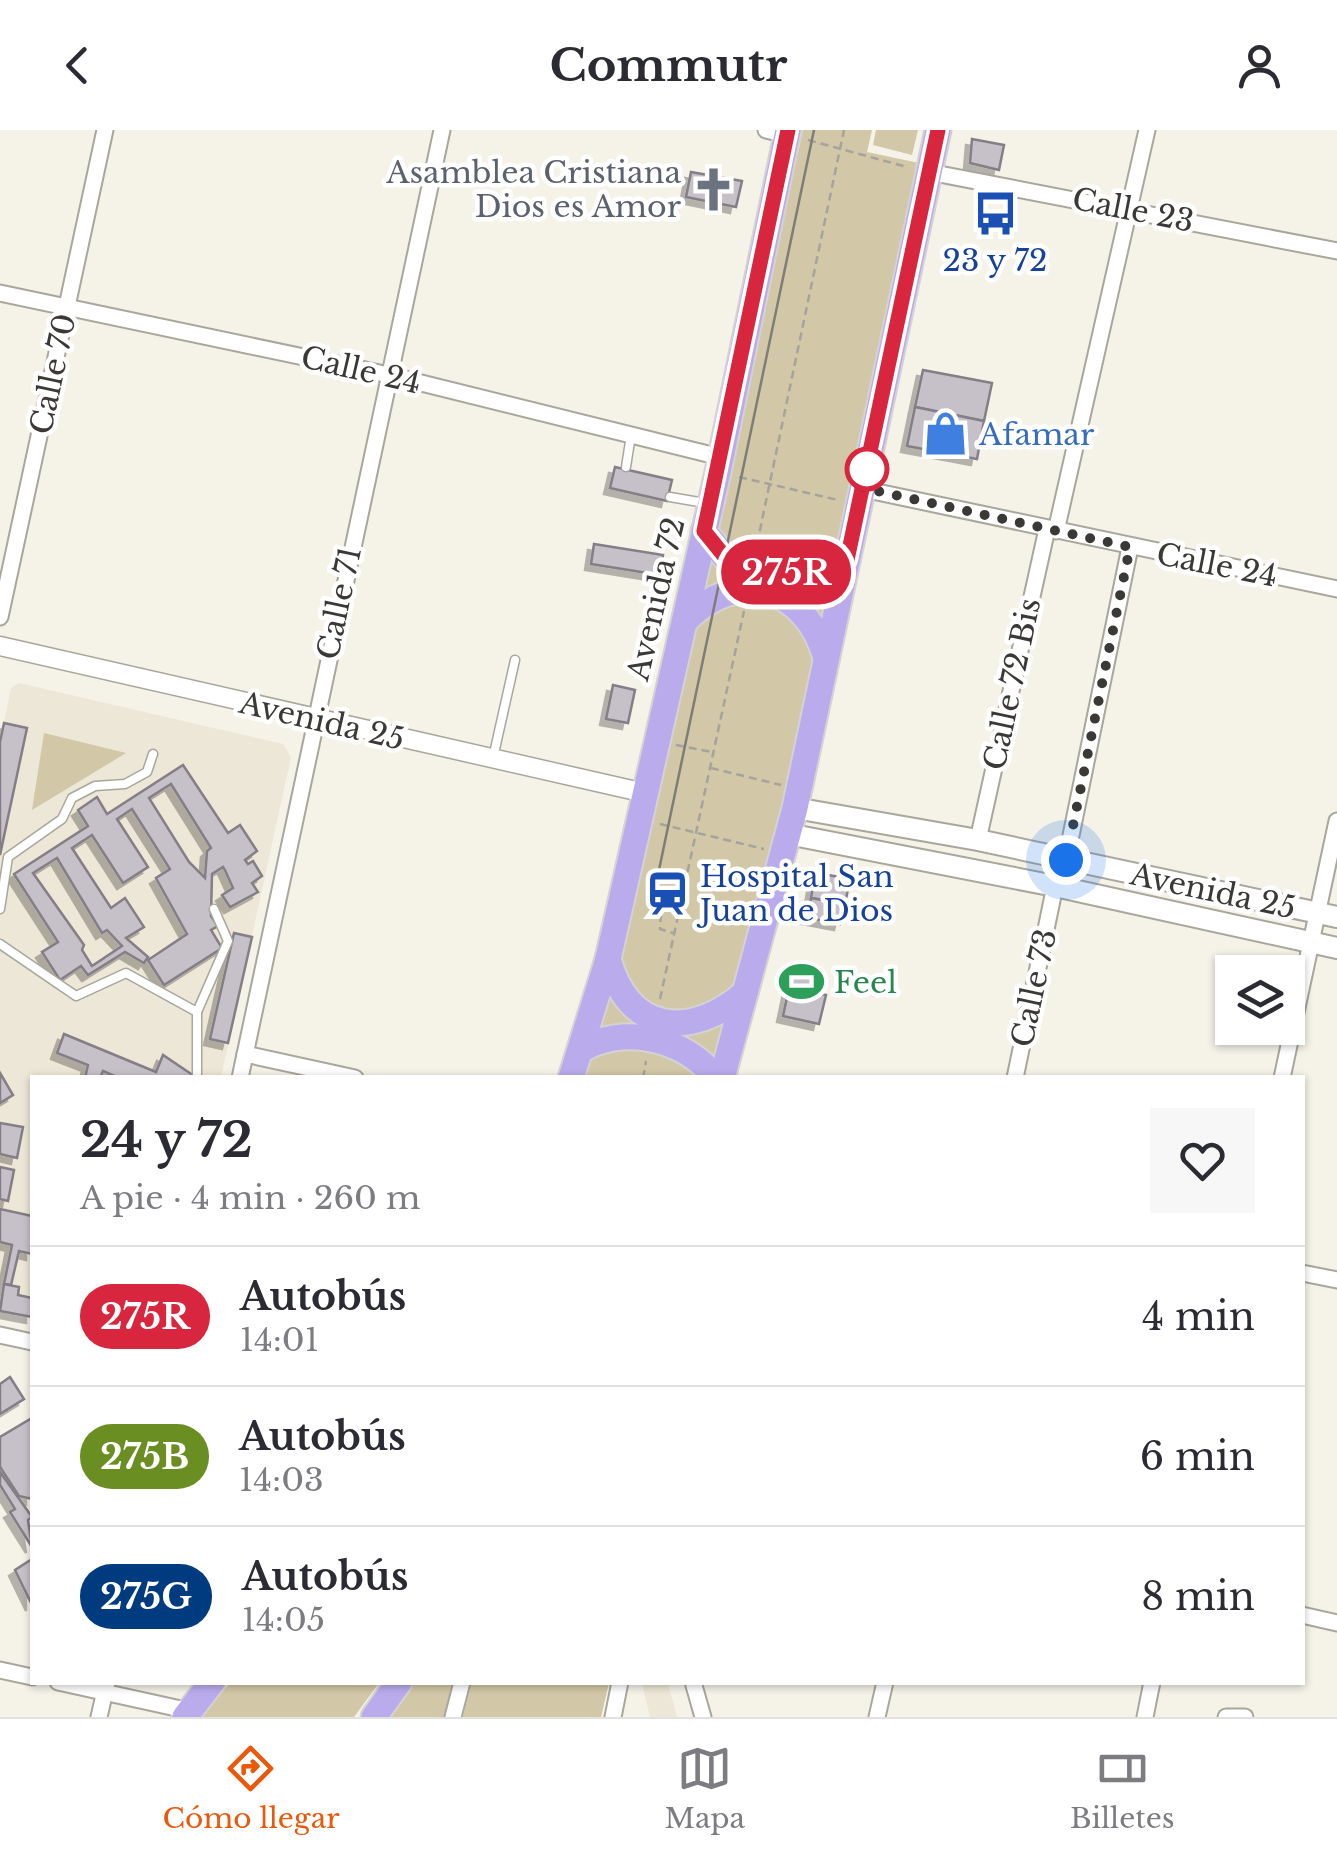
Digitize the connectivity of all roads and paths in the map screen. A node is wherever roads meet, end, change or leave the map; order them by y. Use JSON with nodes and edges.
{"nodes":[{"id":1,"x":106,"y":130,"type":"edge"},
{"id":2,"x":442,"y":130,"type":"edge"},
{"id":3,"x":938,"y":130,"type":"edge"},
{"id":4,"x":1148,"y":130,"type":"edge"},
{"id":5,"x":781,"y":132,"type":"edge"},
{"id":6,"x":928,"y":172,"type":"junction"},
{"id":7,"x":1130,"y":209,"type":"junction"},
{"id":8,"x":1337,"y":251,"type":"edge"},
{"id":9,"x":0,"y":293,"type":"edge"},
{"id":10,"x":67,"y":307,"type":"junction"},
{"id":11,"x":390,"y":375,"type":"junction"},
{"id":12,"x":632,"y":435,"type":"junction"},
{"id":13,"x":719,"y":464,"type":"junction"},
{"id":14,"x":626,"y":468,"type":"dead end"},
{"id":15,"x":670,"y":497,"type":"dead end"},
{"id":16,"x":862,"y":497,"type":"junction"},
{"id":17,"x":711,"y":504,"type":"junction"},
{"id":18,"x":1051,"y":530,"type":"junction"},
{"id":19,"x":704,"y":531,"type":"junction"},
{"id":20,"x":1130,"y":547,"type":"junction"},
{"id":21,"x":847,"y":560,"type":"junction"},
{"id":22,"x":1337,"y":589,"type":"edge"},
{"id":23,"x":0,"y":618,"type":"edge"},
{"id":24,"x":685,"y":621,"type":"junction"},
{"id":25,"x":0,"y":646,"type":"edge"},
{"id":26,"x":826,"y":658,"type":"junction"},
{"id":27,"x":514,"y":660,"type":"dead end"},
{"id":28,"x":314,"y":720,"type":"junction"},
{"id":29,"x":674,"y":745,"type":"dead end"},
{"id":30,"x":714,"y":752,"type":"dead end"},
{"id":31,"x":153,"y":754,"type":"dead end"},
{"id":32,"x":493,"y":760,"type":"junction"},
{"id":33,"x":710,"y":768,"type":"dead end"},
{"id":34,"x":645,"y":793,"type":"junction"},
{"id":35,"x":796,"y":799,"type":"junction"},
{"id":36,"x":639,"y":820,"type":"junction"},
{"id":37,"x":1337,"y":821,"type":"edge"},
{"id":38,"x":978,"y":840,"type":"junction"},
{"id":39,"x":785,"y":844,"type":"junction"},
{"id":40,"x":1066,"y":860,"type":"junction"},
{"id":41,"x":1055,"y":886,"type":"junction"},
{"id":42,"x":0,"y":909,"type":"edge"},
{"id":43,"x":214,"y":909,"type":"dead end"},
{"id":44,"x":660,"y":914,"type":"dead end"},
{"id":45,"x":1327,"y":915,"type":"edge"},
{"id":46,"x":674,"y":934,"type":"dead end"},
{"id":47,"x":1311,"y":943,"type":"junction"},
{"id":48,"x":0,"y":944,"type":"edge"},
{"id":49,"x":1337,"y":948,"type":"edge"},
{"id":50,"x":608,"y":958,"type":"junction"},
{"id":51,"x":745,"y":993,"type":"junction"},
{"id":52,"x":196,"y":1012,"type":"junction"},
{"id":53,"x":581,"y":1050,"type":"junction"},
{"id":54,"x":245,"y":1054,"type":"junction"},
{"id":55,"x":196,"y":1075,"type":"edge"},
{"id":56,"x":241,"y":1075,"type":"edge"},
{"id":57,"x":341,"y":1075,"type":"edge"},
{"id":58,"x":572,"y":1075,"type":"edge"},
{"id":59,"x":716,"y":1075,"type":"edge"},
{"id":60,"x":720,"y":1075,"type":"edge"},
{"id":61,"x":1016,"y":1075,"type":"edge"},
{"id":62,"x":1283,"y":1075,"type":"edge"},
{"id":63,"x":1305,"y":1273,"type":"edge"},
{"id":64,"x":1337,"y":1280,"type":"edge"},
{"id":65,"x":0,"y":1335,"type":"edge"},
{"id":66,"x":30,"y":1342,"type":"edge"},
{"id":67,"x":1305,"y":1616,"type":"edge"},
{"id":68,"x":1337,"y":1624,"type":"edge"},
{"id":69,"x":0,"y":1670,"type":"edge"},
{"id":70,"x":30,"y":1677,"type":"edge"},
{"id":71,"x":210,"y":1685,"type":"edge"},
{"id":72,"x":397,"y":1685,"type":"edge"},
{"id":73,"x":461,"y":1685,"type":"edge"},
{"id":74,"x":619,"y":1685,"type":"edge"},
{"id":75,"x":694,"y":1685,"type":"edge"},
{"id":76,"x":883,"y":1685,"type":"edge"},
{"id":77,"x":1151,"y":1685,"type":"edge"},
{"id":78,"x":106,"y":1688,"type":"edge"},
{"id":79,"x":187,"y":1714,"type":"edge"},
{"id":80,"x":99,"y":1717,"type":"edge"},
{"id":81,"x":374,"y":1717,"type":"edge"},
{"id":82,"x":454,"y":1717,"type":"edge"},
{"id":83,"x":613,"y":1717,"type":"edge"},
{"id":84,"x":704,"y":1717,"type":"edge"},
{"id":85,"x":877,"y":1717,"type":"edge"},
{"id":86,"x":1145,"y":1717,"type":"edge"},
{"id":87,"x":1226,"y":1717,"type":"edge"},
{"id":88,"x":1245,"y":1717,"type":"edge"}],
"edges":[{"from":1,"to":10,"type":"street","name":"Calle 70"},
{"from":2,"to":11,"type":"street","name":"Calle 71"},
{"from":3,"to":6,"type":"highway"},
{"from":4,"to":7,"type":"street"},
{"from":5,"to":6,"type":"path"},
{"from":5,"to":13,"type":"highway","name":"Avenida 72"},
{"from":6,"to":7,"type":"street","name":"Calle 23"},
{"from":6,"to":16,"type":"highway"},
{"from":7,"to":8,"type":"street","name":"Calle 23"},
{"from":7,"to":18,"type":"street"},
{"from":9,"to":10,"type":"street","name":"Calle 24"},
{"from":10,"to":11,"type":"street","name":"Calle 24"},
{"from":10,"to":23,"type":"street","name":"Calle 70"},
{"from":11,"to":12,"type":"street","name":"Calle 24"},
{"from":11,"to":28,"type":"street","name":"Calle 71"},
{"from":12,"to":13,"type":"street","name":"Calle 24"},
{"from":12,"to":14,"type":"lane"},
{"from":13,"to":16,"type":"path"},
{"from":13,"to":17,"type":"highway","name":"Avenida 72"},
{"from":15,"to":17,"type":"lane"},
{"from":16,"to":18,"type":"street","name":"Calle 24"},
{"from":16,"to":21,"type":"highway"},
{"from":17,"to":19,"type":"highway","name":"Avenida 72"},
{"from":18,"to":20,"type":"street","name":"Calle 24"},
{"from":18,"to":38,"type":"street","name":"Calle 72 Bis"},
{"from":19,"to":21,"type":"highway"},
{"from":19,"to":24,"type":"highway","name":"Avenida 72"},
{"from":20,"to":22,"type":"street","name":"Calle 24"},
{"from":20,"to":40,"type":"street","name":"Calle 73"},
{"from":21,"to":26,"type":"highway"},
{"from":24,"to":26,"type":"highway"},
{"from":24,"to":34,"type":"highway","name":"Avenida 72"},
{"from":25,"to":28,"type":"street","name":"Avenida 25"},
{"from":26,"to":35,"type":"highway"},
{"from":27,"to":32,"type":"lane"},
{"from":28,"to":32,"type":"street","name":"Avenida 25"},
{"from":28,"to":54,"type":"street","name":"Calle 71"},
{"from":29,"to":30,"type":"path"},
{"from":31,"to":42,"type":"lane"},
{"from":32,"to":34,"type":"street","name":"Avenida 25"},
{"from":33,"to":35,"type":"path"},
{"from":34,"to":36,"type":"highway","name":"Avenida 72"},
{"from":35,"to":38,"type":"main road","name":"Avenida 25"},
{"from":35,"to":39,"type":"highway"},
{"from":36,"to":39,"type":"path"},
{"from":36,"to":50,"type":"highway","name":"Avenida 72"},
{"from":37,"to":45,"type":"street"},
{"from":38,"to":40,"type":"main road","name":"Avenida 25"},
{"from":39,"to":41,"type":"main road","name":"Avenida 25"},
{"from":39,"to":51,"type":"highway"},
{"from":40,"to":41,"type":"street","name":"Calle 73"},
{"from":40,"to":45,"type":"main road","name":"Avenida 25"},
{"from":41,"to":47,"type":"main road","name":"Avenida 25"},
{"from":41,"to":61,"type":"street","name":"Calle 73"},
{"from":43,"to":52,"type":"lane"},
{"from":44,"to":46,"type":"path"},
{"from":45,"to":47,"type":"street"},
{"from":47,"to":49,"type":"main road","name":"Avenida 25"},
{"from":47,"to":62,"type":"street"},
{"from":48,"to":52,"type":"lane"},
{"from":50,"to":51,"type":"highway"},
{"from":50,"to":53,"type":"highway","name":"Avenida 72"},
{"from":51,"to":60,"type":"highway"},
{"from":52,"to":55,"type":"lane"},
{"from":53,"to":58,"type":"highway","name":"Avenida 72"},
{"from":53,"to":59,"type":"highway"},
{"from":54,"to":56,"type":"street","name":"Calle 71"},
{"from":54,"to":57,"type":"street"},
{"from":63,"to":64,"type":"street"},
{"from":65,"to":66,"type":"street"},
{"from":67,"to":68,"type":"street"},
{"from":69,"to":70,"type":"street"},
{"from":71,"to":79,"type":"highway"},
{"from":72,"to":81,"type":"highway"},
{"from":73,"to":82,"type":"street"},
{"from":74,"to":83,"type":"street"},
{"from":75,"to":84,"type":"street"},
{"from":76,"to":85,"type":"street"},
{"from":77,"to":86,"type":"street"},
{"from":78,"to":79,"type":"street"},
{"from":78,"to":80,"type":"street"},
{"from":87,"to":88,"type":"street"}]}
